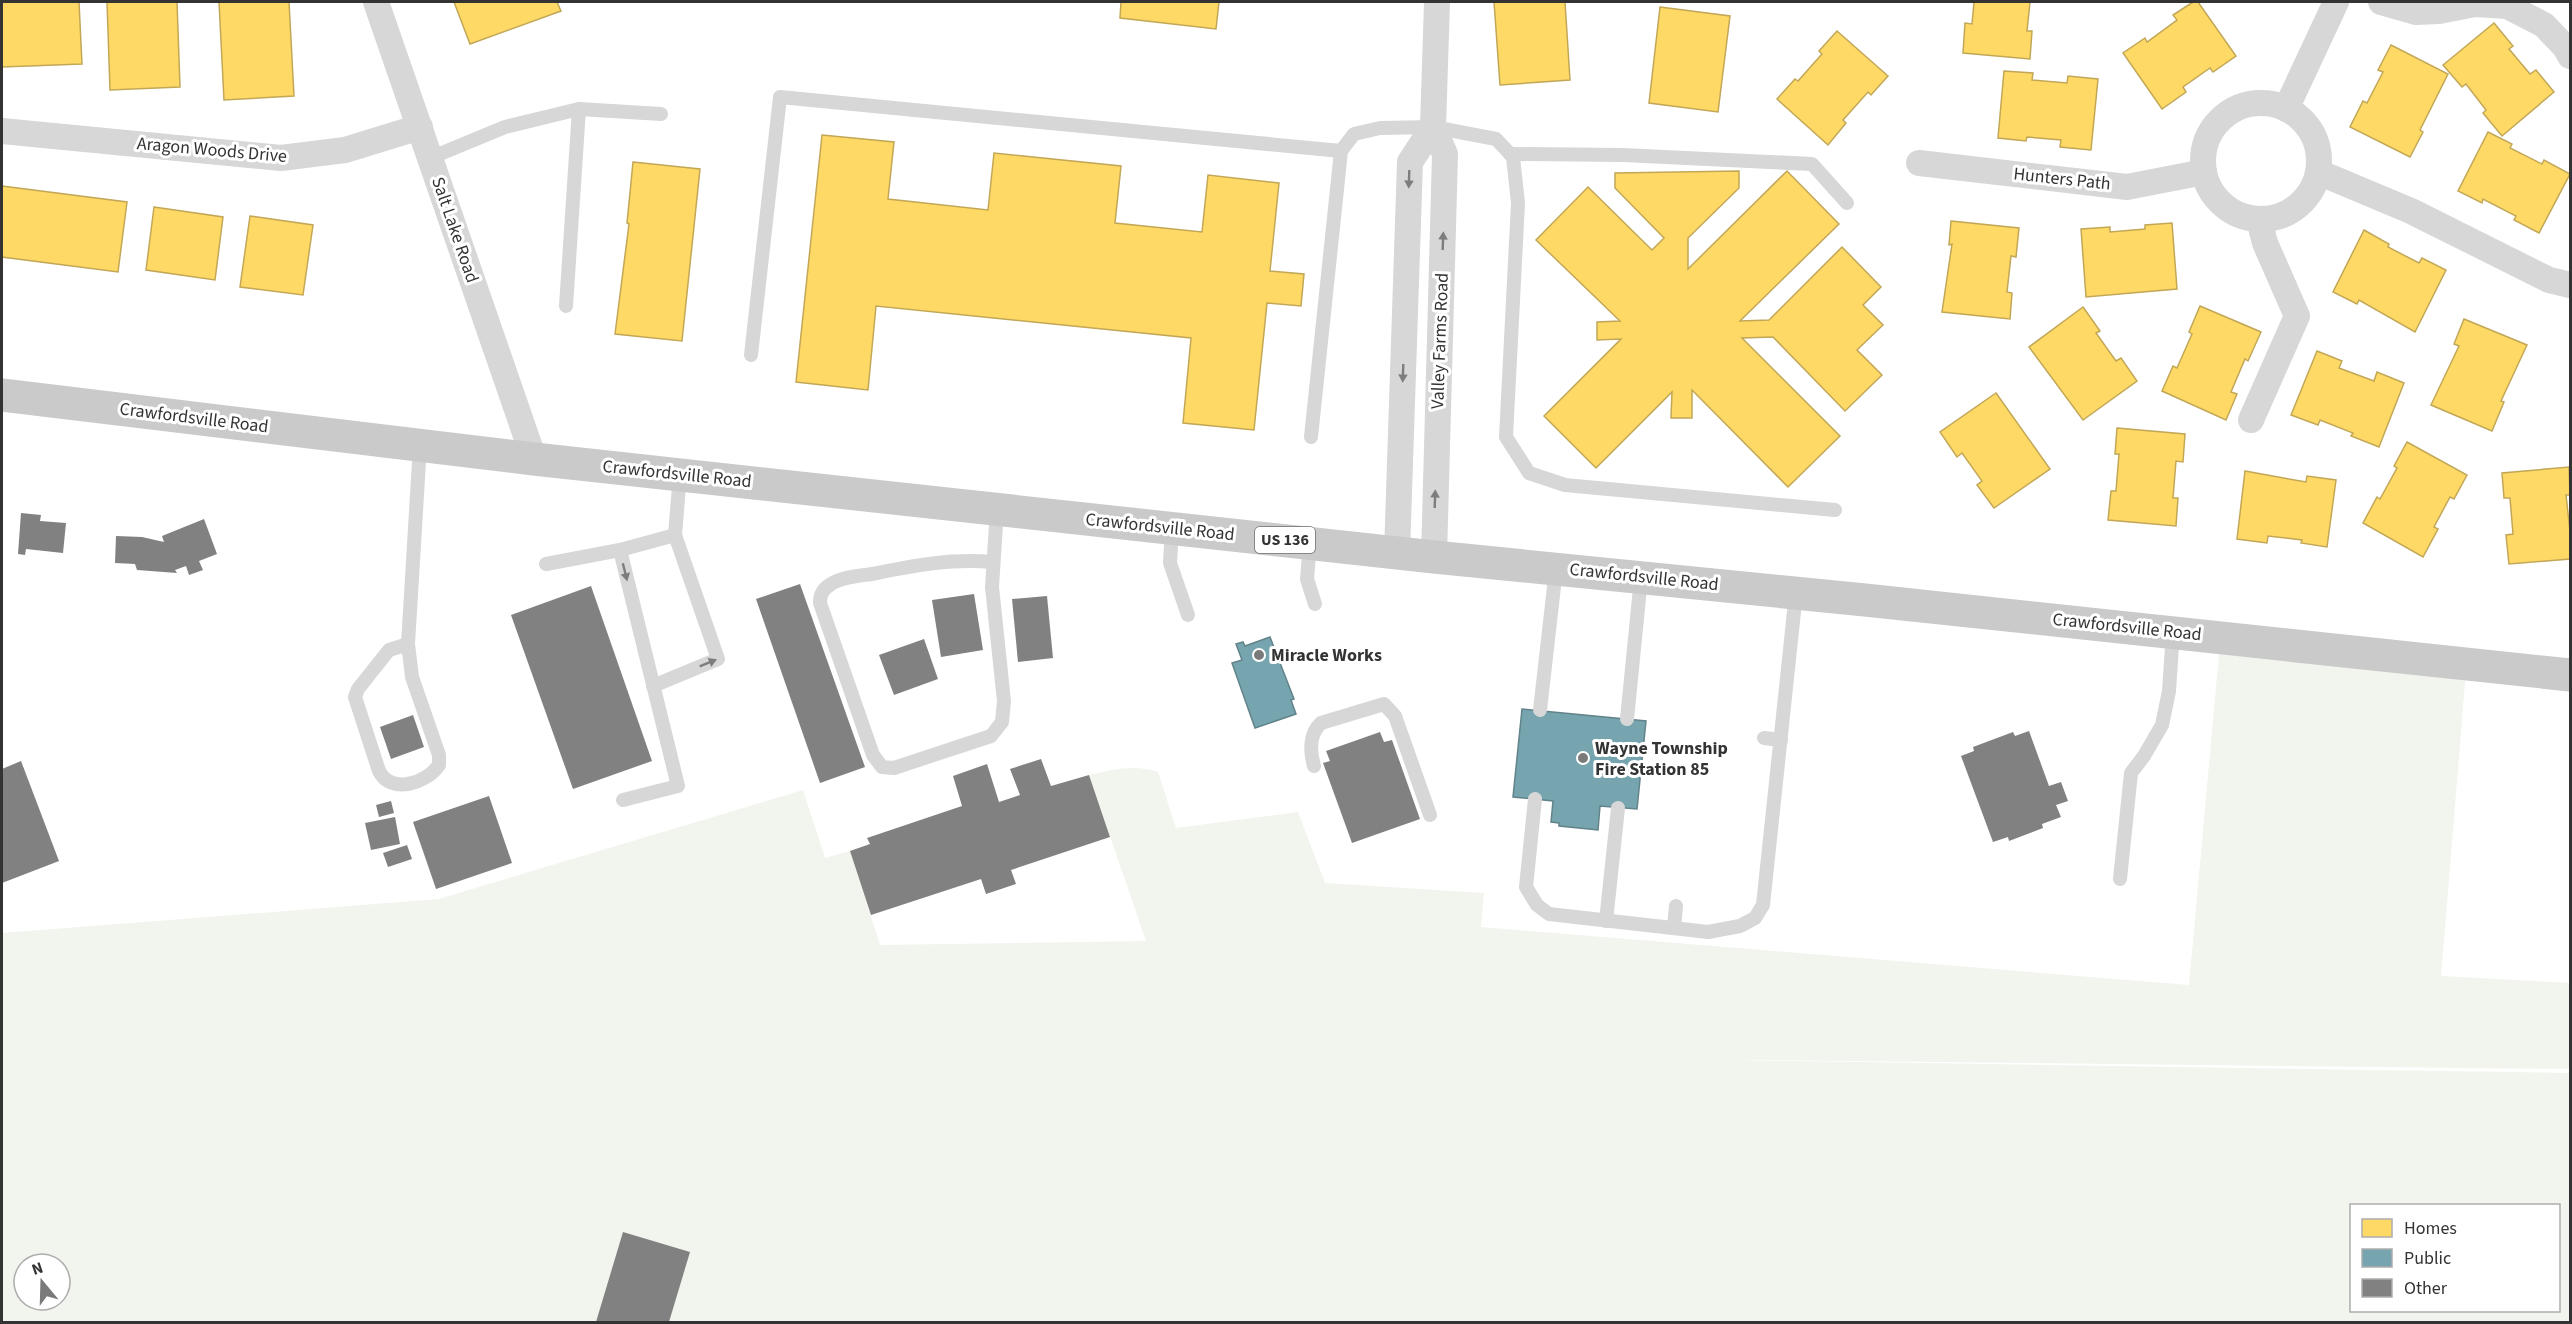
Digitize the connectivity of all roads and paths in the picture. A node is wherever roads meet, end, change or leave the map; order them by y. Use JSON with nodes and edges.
{"nodes":[{"id":1,"x":376,"y":2,"type":"edge"},
{"id":2,"x":1437,"y":2,"type":"edge"},
{"id":3,"x":2336,"y":2,"type":"edge"},
{"id":4,"x":2380,"y":2,"type":"edge"},
{"id":5,"x":2571,"y":56,"type":"edge"},
{"id":6,"x":579,"y":109,"type":"junction"},
{"id":7,"x":2286,"y":109,"type":"junction"},
{"id":8,"x":661,"y":114,"type":"dead end"},
{"id":9,"x":420,"y":127,"type":"junction"},
{"id":10,"x":1432,"y":127,"type":"junction"},
{"id":11,"x":2,"y":131,"type":"edge"},
{"id":12,"x":1341,"y":151,"type":"junction"},
{"id":13,"x":1510,"y":154,"type":"junction"},
{"id":14,"x":430,"y":158,"type":"junction"},
{"id":15,"x":1918,"y":163,"type":"dead end"},
{"id":16,"x":2204,"y":172,"type":"junction"},
{"id":17,"x":2318,"y":172,"type":"junction"},
{"id":18,"x":1847,"y":202,"type":"dead end"},
{"id":19,"x":2259,"y":219,"type":"junction"},
{"id":20,"x":2571,"y":285,"type":"edge"},
{"id":21,"x":566,"y":306,"type":"dead end"},
{"id":22,"x":751,"y":355,"type":"dead end"},
{"id":23,"x":2,"y":395,"type":"edge"},
{"id":24,"x":2251,"y":420,"type":"dead end"},
{"id":25,"x":1311,"y":437,"type":"dead end"},
{"id":26,"x":420,"y":445,"type":"junction"},
{"id":27,"x":534,"y":459,"type":"junction"},
{"id":28,"x":680,"y":474,"type":"junction"},
{"id":29,"x":997,"y":510,"type":"junction"},
{"id":30,"x":1835,"y":510,"type":"dead end"},
{"id":31,"x":1172,"y":528,"type":"junction"},
{"id":32,"x":675,"y":535,"type":"junction"},
{"id":33,"x":1310,"y":543,"type":"junction"},
{"id":34,"x":620,"y":550,"type":"junction"},
{"id":35,"x":1397,"y":553,"type":"junction"},
{"id":36,"x":1434,"y":558,"type":"junction"},
{"id":37,"x":993,"y":562,"type":"junction"},
{"id":38,"x":546,"y":564,"type":"dead end"},
{"id":39,"x":1556,"y":568,"type":"junction"},
{"id":40,"x":1641,"y":577,"type":"junction"},
{"id":41,"x":1796,"y":593,"type":"junction"},
{"id":42,"x":1315,"y":604,"type":"dead end"},
{"id":43,"x":1188,"y":615,"type":"dead end"},
{"id":44,"x":2173,"y":632,"type":"junction"},
{"id":45,"x":408,"y":644,"type":"junction"},
{"id":46,"x":2571,"y":675,"type":"edge"},
{"id":47,"x":654,"y":686,"type":"junction"},
{"id":48,"x":1540,"y":710,"type":"dead end"},
{"id":49,"x":1627,"y":719,"type":"dead end"},
{"id":50,"x":1764,"y":738,"type":"dead end"},
{"id":51,"x":1781,"y":740,"type":"junction"},
{"id":52,"x":1314,"y":766,"type":"dead end"},
{"id":53,"x":1535,"y":799,"type":"dead end"},
{"id":54,"x":623,"y":800,"type":"dead end"},
{"id":55,"x":1618,"y":808,"type":"dead end"},
{"id":56,"x":1430,"y":815,"type":"dead end"},
{"id":57,"x":2120,"y":879,"type":"dead end"},
{"id":58,"x":1676,"y":906,"type":"dead end"},
{"id":59,"x":1606,"y":921,"type":"junction"},
{"id":60,"x":1674,"y":928,"type":"junction"}],
"edges":[{"from":1,"to":9,"type":"street","name":"Salt Lake Road"},
{"from":2,"to":10,"type":"street","name":"Valley Farms Road"},
{"from":3,"to":7,"type":"street"},
{"from":4,"to":5,"type":"street"},
{"from":6,"to":8,"type":"lane"},
{"from":6,"to":14,"type":"lane"},
{"from":6,"to":21,"type":"lane"},
{"from":7,"to":16,"type":"street"},
{"from":7,"to":17,"type":"street"},
{"from":9,"to":11,"type":"street","name":"Aragon Woods Drive"},
{"from":9,"to":14,"type":"street","name":"Salt Lake Road"},
{"from":10,"to":12,"type":"lane"},
{"from":10,"to":13,"type":"lane"},
{"from":10,"to":35,"type":"street","name":"Valley Farms Road","one_way":true},
{"from":36,"to":10,"type":"street","name":"Valley Farms Road","one_way":true},
{"from":12,"to":22,"type":"lane"},
{"from":12,"to":25,"type":"lane"},
{"from":13,"to":18,"type":"lane"},
{"from":13,"to":30,"type":"lane"},
{"from":14,"to":27,"type":"street","name":"Salt Lake Road"},
{"from":15,"to":16,"type":"street","name":"Hunters Path"},
{"from":16,"to":19,"type":"street"},
{"from":17,"to":19,"type":"street"},
{"from":17,"to":20,"type":"street"},
{"from":19,"to":24,"type":"street"},
{"from":23,"to":26,"type":"main road","name":"Crawfordsville Road","number":"US 136"},
{"from":26,"to":27,"type":"main road","name":"Crawfordsville Road","number":"US 136"},
{"from":26,"to":45,"type":"lane"},
{"from":27,"to":28,"type":"main road","name":"Crawfordsville Road","number":"US 136"},
{"from":28,"to":29,"type":"main road","name":"Crawfordsville Road","number":"US 136"},
{"from":28,"to":32,"type":"lane"},
{"from":29,"to":31,"type":"main road","name":"Crawfordsville Road","number":"US 136"},
{"from":29,"to":37,"type":"lane"},
{"from":31,"to":33,"type":"main road","name":"Crawfordsville Road","number":"US 136"},
{"from":31,"to":43,"type":"lane"},
{"from":32,"to":34,"type":"lane"},
{"from":47,"to":32,"type":"lane","one_way":true},
{"from":33,"to":35,"type":"main road","name":"Crawfordsville Road","number":"US 136"},
{"from":33,"to":42,"type":"lane"},
{"from":34,"to":38,"type":"lane"},
{"from":34,"to":47,"type":"lane","one_way":true},
{"from":35,"to":36,"type":"main road","name":"Crawfordsville Road","number":"US 136"},
{"from":36,"to":39,"type":"main road","name":"Crawfordsville Road","number":"US 136"},
{"from":37,"to":37,"type":"lane"},
{"from":39,"to":40,"type":"main road","name":"Crawfordsville Road","number":"US 136"},
{"from":39,"to":48,"type":"lane"},
{"from":40,"to":41,"type":"main road","name":"Crawfordsville Road","number":"US 136"},
{"from":40,"to":49,"type":"lane"},
{"from":41,"to":44,"type":"main road","name":"Crawfordsville Road","number":"US 136"},
{"from":41,"to":51,"type":"lane"},
{"from":44,"to":46,"type":"main road","name":"Crawfordsville Road","number":"US 136"},
{"from":44,"to":57,"type":"lane"},
{"from":45,"to":45,"type":"lane"},
{"from":47,"to":54,"type":"lane"},
{"from":50,"to":51,"type":"lane"},
{"from":51,"to":60,"type":"lane"},
{"from":52,"to":56,"type":"lane"},
{"from":53,"to":59,"type":"lane"},
{"from":55,"to":59,"type":"lane"},
{"from":58,"to":60,"type":"lane"},
{"from":59,"to":60,"type":"lane"}]}
